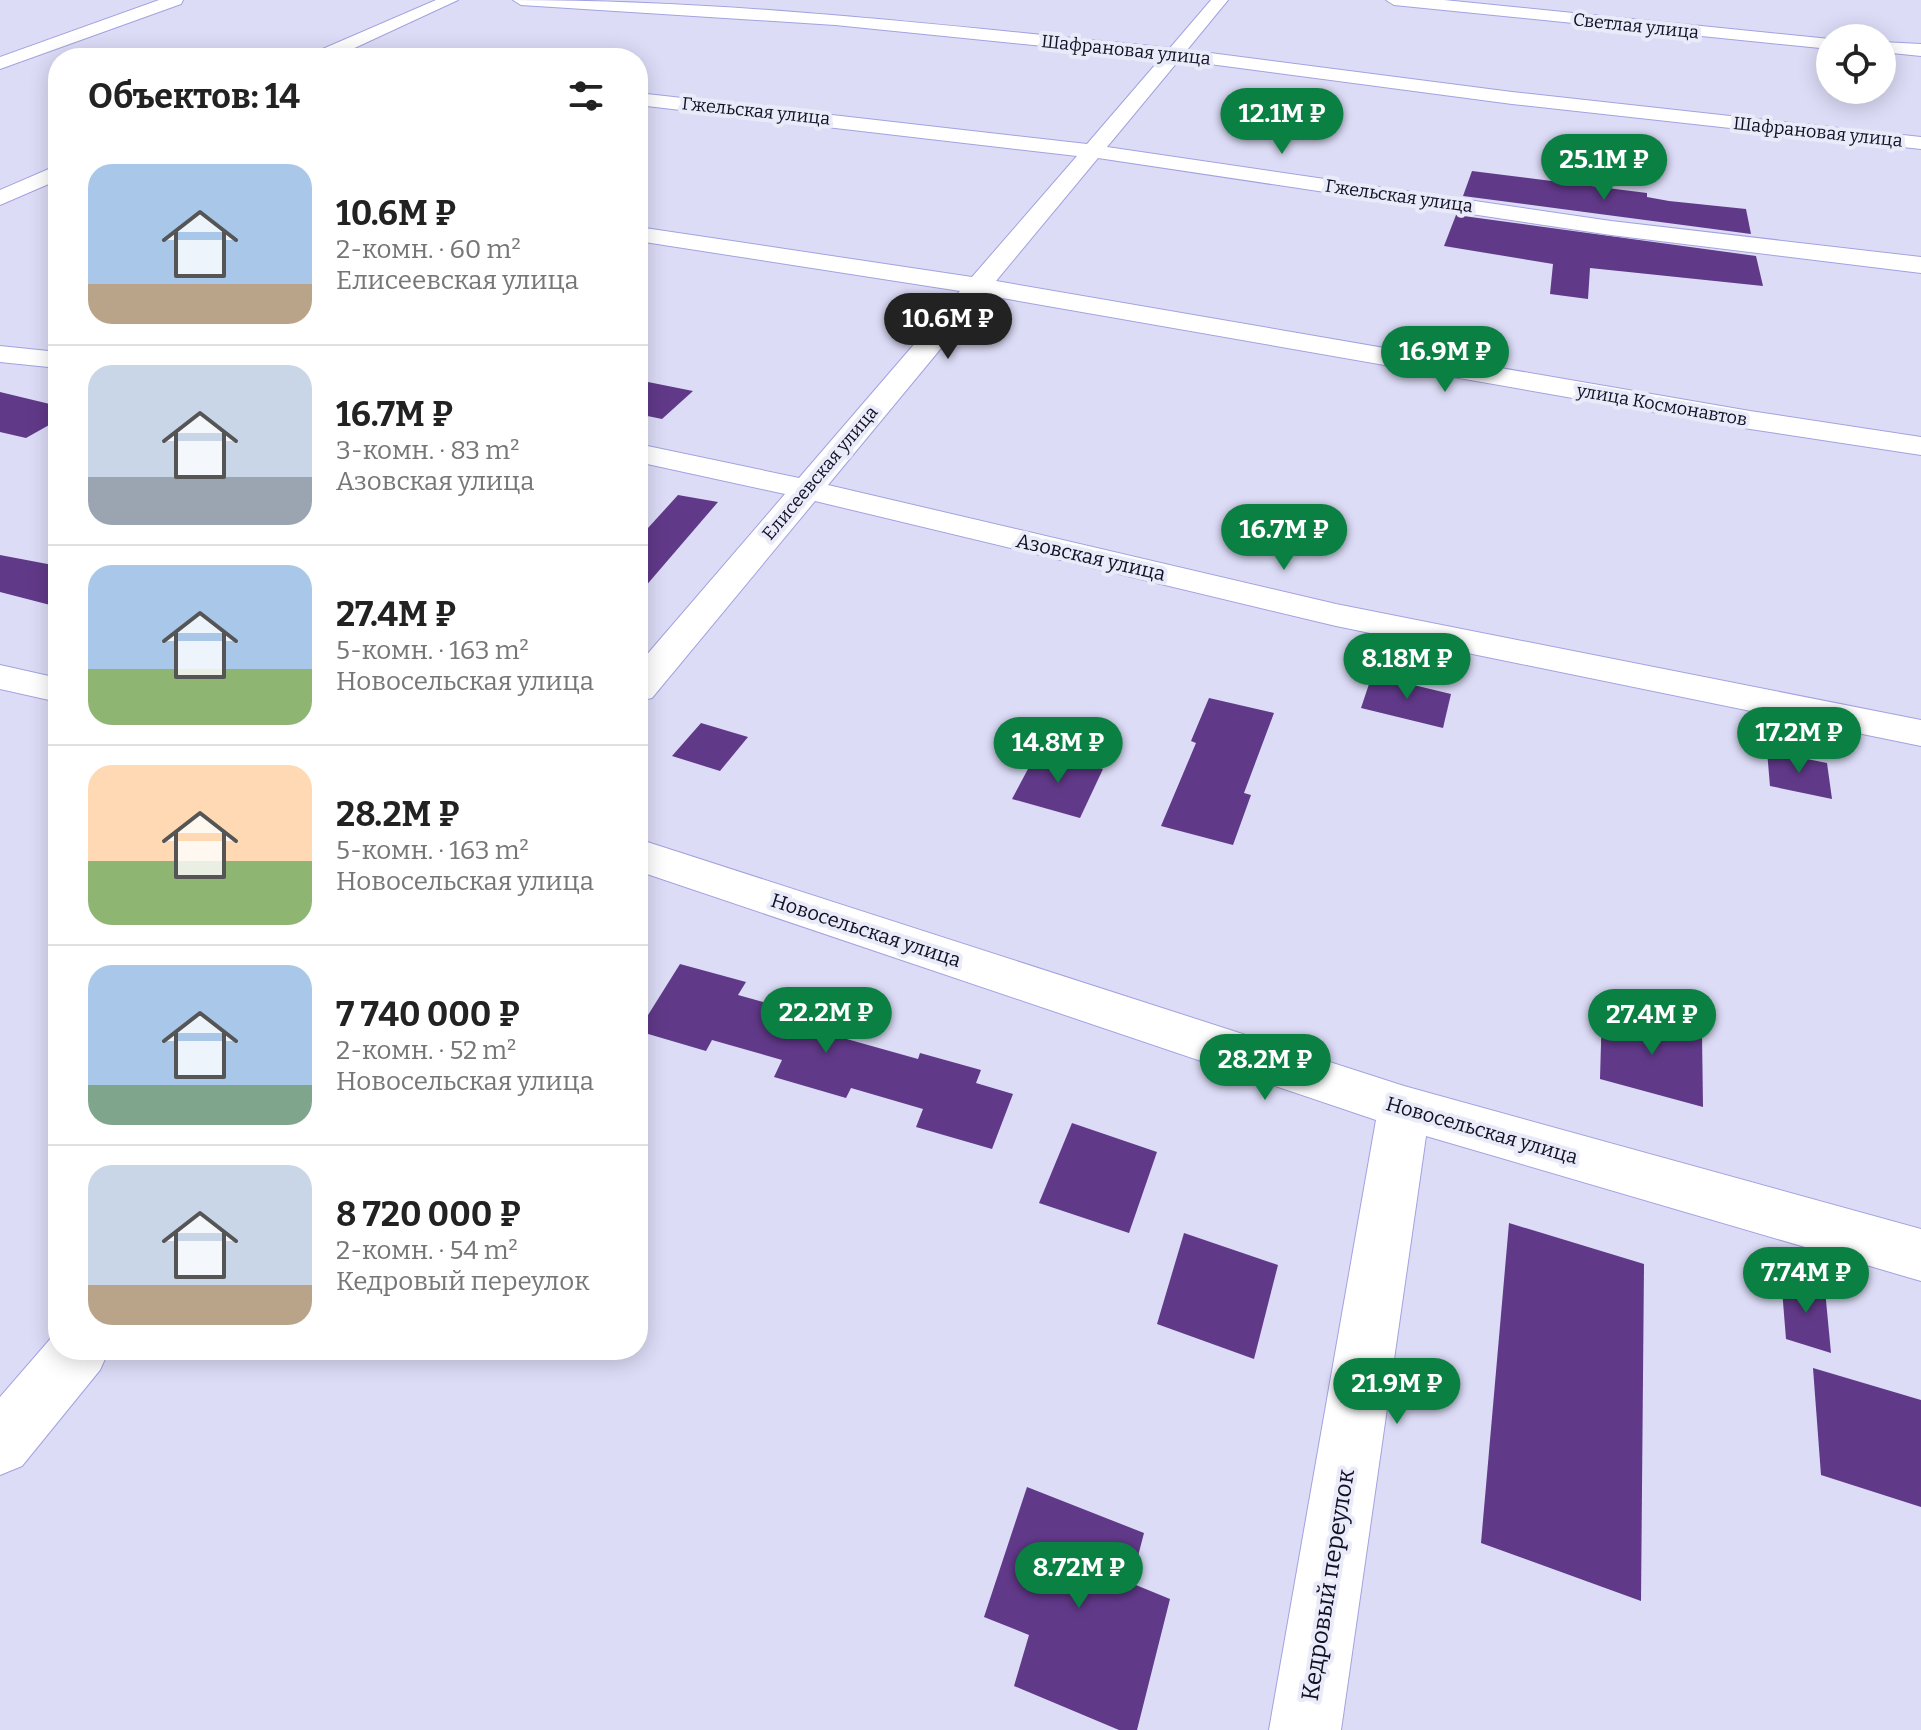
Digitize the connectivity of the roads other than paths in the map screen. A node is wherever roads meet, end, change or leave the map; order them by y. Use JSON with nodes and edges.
{"nodes":[{"id":1,"x":175,"y":0,"type":"edge"},
{"id":2,"x":450,"y":0,"type":"edge"},
{"id":3,"x":521,"y":0,"type":"edge"},
{"id":4,"x":1220,"y":0,"type":"edge"},
{"id":5,"x":1394,"y":0,"type":"edge"},
{"id":6,"x":1816,"y":43,"type":"edge"},
{"id":7,"x":341,"y":48,"type":"edge"},
{"id":8,"x":1896,"y":48,"type":"edge"},
{"id":9,"x":1921,"y":50,"type":"edge"},
{"id":10,"x":1174,"y":54,"type":"junction"},
{"id":11,"x":0,"y":63,"type":"edge"},
{"id":12,"x":648,"y":100,"type":"edge"},
{"id":13,"x":1919,"y":148,"type":"edge"},
{"id":14,"x":1092,"y":151,"type":"junction"},
{"id":15,"x":0,"y":176,"type":"edge"},
{"id":16,"x":48,"y":176,"type":"edge"},
{"id":17,"x":48,"y":178,"type":"edge"},
{"id":18,"x":0,"y":198,"type":"edge"},
{"id":19,"x":648,"y":236,"type":"edge"},
{"id":20,"x":1921,"y":265,"type":"edge"},
{"id":21,"x":978,"y":286,"type":"junction"},
{"id":22,"x":0,"y":354,"type":"edge"},
{"id":23,"x":48,"y":359,"type":"edge"},
{"id":24,"x":1921,"y":446,"type":"edge"},
{"id":25,"x":648,"y":455,"type":"edge"},
{"id":26,"x":806,"y":489,"type":"junction"},
{"id":27,"x":0,"y":677,"type":"edge"},
{"id":28,"x":648,"y":677,"type":"edge"},
{"id":29,"x":48,"y":688,"type":"edge"},
{"id":30,"x":1921,"y":733,"type":"edge"},
{"id":31,"x":648,"y":858,"type":"edge"},
{"id":32,"x":1404,"y":1108,"type":"junction"},
{"id":33,"x":1921,"y":1255,"type":"edge"},
{"id":34,"x":71,"y":1360,"type":"edge"},
{"id":35,"x":0,"y":1444,"type":"edge"},
{"id":36,"x":1305,"y":1730,"type":"edge"}],
"edges":[{"from":1,"to":11,"type":"street"},
{"from":2,"to":7,"type":"street"},
{"from":3,"to":10,"type":"street","name":"Шафрановая улица"},
{"from":4,"to":10,"type":"street","name":"Елисеевская улица"},
{"from":5,"to":6,"type":"street","name":"Светлая улица"},
{"from":8,"to":9,"type":"street"},
{"from":10,"to":13,"type":"street","name":"Шафрановая улица"},
{"from":10,"to":14,"type":"street","name":"Елисеевская улица"},
{"from":12,"to":14,"type":"street","name":"Гжельская улица"},
{"from":14,"to":20,"type":"street","name":"Гжельская улица"},
{"from":14,"to":21,"type":"street","name":"Елисеевская улица"},
{"from":15,"to":16,"type":"street"},
{"from":17,"to":18,"type":"street"},
{"from":19,"to":21,"type":"street","name":"улица Космонавтов"},
{"from":21,"to":24,"type":"street","name":"улица Космонавтов"},
{"from":21,"to":26,"type":"street","name":"Елисеевская улица"},
{"from":22,"to":23,"type":"street"},
{"from":25,"to":26,"type":"street","name":"Азовская улица"},
{"from":26,"to":28,"type":"street","name":"Елисеевская улица"},
{"from":26,"to":30,"type":"street","name":"Азовская улица"},
{"from":27,"to":29,"type":"street"},
{"from":31,"to":32,"type":"street","name":"Новосельская улица"},
{"from":32,"to":33,"type":"street","name":"Новосельская улица"},
{"from":32,"to":36,"type":"street","name":"Кедровый переулок"},
{"from":34,"to":35,"type":"street"}]}
